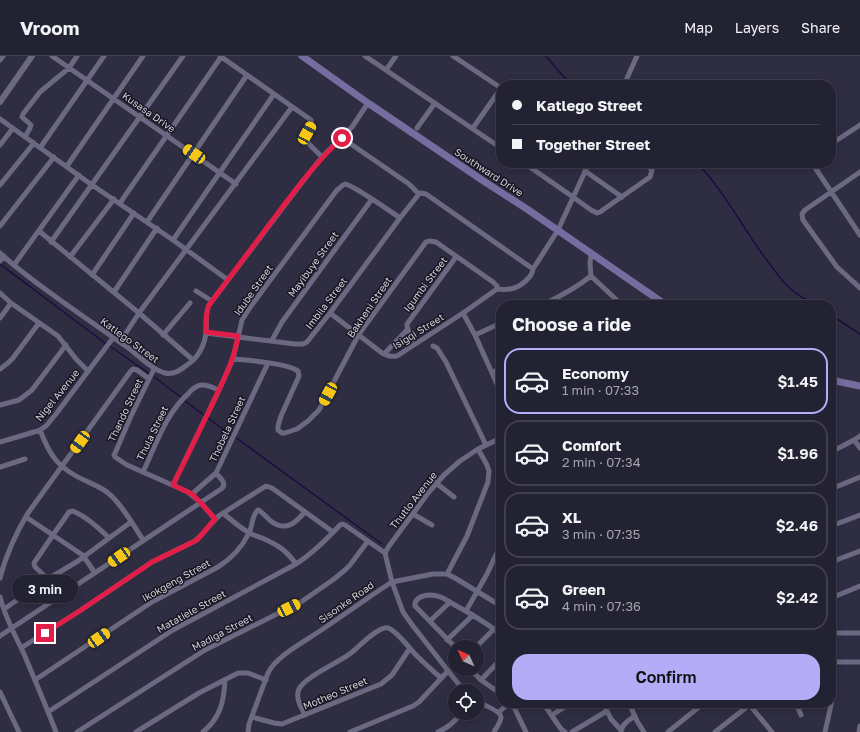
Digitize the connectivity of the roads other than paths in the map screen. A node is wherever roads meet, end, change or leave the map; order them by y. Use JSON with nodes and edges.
{"nodes":[{"id":1,"x":3,"y":56,"type":"edge"},
{"id":2,"x":32,"y":56,"type":"edge"},
{"id":3,"x":52,"y":56,"type":"edge"},
{"id":4,"x":76,"y":56,"type":"edge"},
{"id":5,"x":104,"y":56,"type":"edge"},
{"id":6,"x":143,"y":56,"type":"edge"},
{"id":7,"x":183,"y":56,"type":"edge"},
{"id":8,"x":302,"y":56,"type":"edge"},
{"id":9,"x":365,"y":56,"type":"edge"},
{"id":10,"x":396,"y":56,"type":"edge"},
{"id":11,"x":454,"y":56,"type":"edge"},
{"id":12,"x":637,"y":56,"type":"edge"},
{"id":13,"x":221,"y":57,"type":"edge"},
{"id":14,"x":0,"y":60,"type":"edge"},
{"id":15,"x":69,"y":68,"type":"junction"},
{"id":16,"x":386,"y":70,"type":"junction"},
{"id":17,"x":247,"y":75,"type":"junction"},
{"id":18,"x":87,"y":80,"type":"junction"},
{"id":19,"x":626,"y":80,"type":"edge"},
{"id":20,"x":496,"y":85,"type":"edge"},
{"id":21,"x":274,"y":94,"type":"junction"},
{"id":22,"x":496,"y":95,"type":"edge"},
{"id":23,"x":113,"y":99,"type":"junction"},
{"id":24,"x":0,"y":102,"type":"edge"},
{"id":25,"x":368,"y":103,"type":"junction"},
{"id":26,"x":435,"y":103,"type":"junction"},
{"id":27,"x":292,"y":107,"type":"junction"},
{"id":28,"x":140,"y":117,"type":"junction"},
{"id":29,"x":0,"y":119,"type":"edge"},
{"id":30,"x":860,"y":125,"type":"edge"},
{"id":31,"x":13,"y":128,"type":"junction"},
{"id":32,"x":417,"y":128,"type":"dead end"},
{"id":33,"x":473,"y":128,"type":"junction"},
{"id":34,"x":167,"y":136,"type":"junction"},
{"id":35,"x":25,"y":137,"type":"junction"},
{"id":36,"x":342,"y":138,"type":"junction"},
{"id":37,"x":836,"y":141,"type":"edge"},
{"id":38,"x":34,"y":143,"type":"junction"},
{"id":39,"x":496,"y":144,"type":"edge"},
{"id":40,"x":0,"y":145,"type":"edge"},
{"id":41,"x":40,"y":148,"type":"junction"},
{"id":42,"x":194,"y":154,"type":"junction"},
{"id":43,"x":54,"y":157,"type":"junction"},
{"id":44,"x":322,"y":157,"type":"junction"},
{"id":45,"x":67,"y":166,"type":"junction"},
{"id":46,"x":531,"y":168,"type":"edge"},
{"id":47,"x":586,"y":168,"type":"edge"},
{"id":48,"x":650,"y":168,"type":"edge"},
{"id":49,"x":816,"y":168,"type":"edge"},
{"id":50,"x":585,"y":171,"type":"junction"},
{"id":51,"x":860,"y":172,"type":"edge"},
{"id":52,"x":220,"y":173,"type":"junction"},
{"id":53,"x":78,"y":175,"type":"junction"},
{"id":54,"x":236,"y":184,"type":"junction"},
{"id":55,"x":0,"y":185,"type":"edge"},
{"id":56,"x":92,"y":185,"type":"junction"},
{"id":57,"x":831,"y":192,"type":"junction"},
{"id":58,"x":419,"y":194,"type":"junction"},
{"id":59,"x":573,"y":197,"type":"junction"},
{"id":60,"x":622,"y":197,"type":"junction"},
{"id":61,"x":114,"y":199,"type":"junction"},
{"id":62,"x":372,"y":199,"type":"junction"},
{"id":63,"x":120,"y":203,"type":"junction"},
{"id":64,"x":134,"y":213,"type":"junction"},
{"id":65,"x":400,"y":218,"type":"junction"},
{"id":66,"x":147,"y":222,"type":"junction"},
{"id":67,"x":0,"y":226,"type":"edge"},
{"id":68,"x":157,"y":228,"type":"junction"},
{"id":69,"x":558,"y":230,"type":"junction"},
{"id":70,"x":39,"y":231,"type":"junction"},
{"id":71,"x":860,"y":235,"type":"edge"},
{"id":72,"x":173,"y":240,"type":"junction"},
{"id":73,"x":51,"y":242,"type":"junction"},
{"id":74,"x":186,"y":249,"type":"junction"},
{"id":75,"x":591,"y":253,"type":"junction"},
{"id":76,"x":2,"y":254,"type":"edge"},
{"id":77,"x":70,"y":257,"type":"junction"},
{"id":78,"x":456,"y":257,"type":"junction"},
{"id":79,"x":0,"y":261,"type":"edge"},
{"id":80,"x":14,"y":265,"type":"junction"},
{"id":81,"x":534,"y":269,"type":"junction"},
{"id":82,"x":92,"y":275,"type":"junction"},
{"id":83,"x":591,"y":276,"type":"junction"},
{"id":84,"x":228,"y":280,"type":"junction"},
{"id":85,"x":860,"y":288,"type":"edge"},
{"id":86,"x":497,"y":289,"type":"junction"},
{"id":87,"x":196,"y":291,"type":"dead end"},
{"id":88,"x":114,"y":292,"type":"junction"},
{"id":89,"x":0,"y":293,"type":"edge"},
{"id":90,"x":553,"y":300,"type":"edge"},
{"id":91,"x":616,"y":300,"type":"edge"},
{"id":92,"x":659,"y":300,"type":"edge"},
{"id":93,"x":212,"y":301,"type":"junction"},
{"id":94,"x":12,"y":303,"type":"junction"},
{"id":95,"x":190,"y":303,"type":"dead end"},
{"id":96,"x":139,"y":313,"type":"junction"},
{"id":97,"x":330,"y":313,"type":"junction"},
{"id":98,"x":464,"y":313,"type":"junction"},
{"id":99,"x":0,"y":318,"type":"edge"},
{"id":100,"x":39,"y":323,"type":"junction"},
{"id":101,"x":496,"y":325,"type":"edge"},
{"id":102,"x":408,"y":329,"type":"junction"},
{"id":103,"x":206,"y":332,"type":"junction"},
{"id":104,"x":359,"y":334,"type":"junction"},
{"id":105,"x":163,"y":335,"type":"junction"},
{"id":106,"x":475,"y":335,"type":"junction"},
{"id":107,"x":238,"y":336,"type":"junction"},
{"id":108,"x":113,"y":338,"type":"junction"},
{"id":109,"x":272,"y":340,"type":"junction"},
{"id":110,"x":120,"y":342,"type":"junction"},
{"id":111,"x":417,"y":343,"type":"junction"},
{"id":112,"x":66,"y":345,"type":"junction"},
{"id":113,"x":434,"y":346,"type":"dead end"},
{"id":114,"x":384,"y":354,"type":"junction"},
{"id":115,"x":233,"y":359,"type":"junction"},
{"id":116,"x":193,"y":360,"type":"junction"},
{"id":117,"x":268,"y":363,"type":"junction"},
{"id":118,"x":0,"y":369,"type":"edge"},
{"id":119,"x":154,"y":369,"type":"junction"},
{"id":120,"x":496,"y":370,"type":"edge"},
{"id":121,"x":88,"y":371,"type":"junction"},
{"id":122,"x":492,"y":373,"type":"junction"},
{"id":123,"x":149,"y":379,"type":"junction"},
{"id":124,"x":496,"y":381,"type":"edge"},
{"id":125,"x":836,"y":381,"type":"edge"},
{"id":126,"x":860,"y":386,"type":"edge"},
{"id":127,"x":219,"y":390,"type":"junction"},
{"id":128,"x":0,"y":405,"type":"edge"},
{"id":129,"x":40,"y":430,"type":"junction"},
{"id":130,"x":860,"y":436,"type":"edge"},
{"id":131,"x":496,"y":440,"type":"edge"},
{"id":132,"x":854,"y":440,"type":"junction"},
{"id":133,"x":0,"y":442,"type":"edge"},
{"id":134,"x":486,"y":445,"type":"junction"},
{"id":135,"x":860,"y":448,"type":"edge"},
{"id":136,"x":478,"y":449,"type":"junction"},
{"id":137,"x":837,"y":449,"type":"edge"},
{"id":138,"x":25,"y":459,"type":"dead end"},
{"id":139,"x":0,"y":466,"type":"edge"},
{"id":140,"x":62,"y":467,"type":"junction"},
{"id":141,"x":144,"y":472,"type":"junction"},
{"id":142,"x":216,"y":473,"type":"junction"},
{"id":143,"x":860,"y":477,"type":"edge"},
{"id":144,"x":436,"y":483,"type":"junction"},
{"id":145,"x":173,"y":485,"type":"junction"},
{"id":146,"x":836,"y":487,"type":"edge"},
{"id":147,"x":192,"y":494,"type":"junction"},
{"id":148,"x":454,"y":497,"type":"dead end"},
{"id":149,"x":201,"y":503,"type":"junction"},
{"id":150,"x":305,"y":512,"type":"junction"},
{"id":151,"x":223,"y":513,"type":"junction"},
{"id":152,"x":413,"y":514,"type":"junction"},
{"id":153,"x":860,"y":515,"type":"edge"},
{"id":154,"x":26,"y":517,"type":"junction"},
{"id":155,"x":215,"y":519,"type":"junction"},
{"id":156,"x":131,"y":522,"type":"junction"},
{"id":157,"x":836,"y":524,"type":"edge"},
{"id":158,"x":432,"y":525,"type":"dead end"},
{"id":159,"x":333,"y":532,"type":"junction"},
{"id":160,"x":249,"y":533,"type":"junction"},
{"id":161,"x":53,"y":534,"type":"junction"},
{"id":162,"x":109,"y":538,"type":"junction"},
{"id":163,"x":143,"y":540,"type":"junction"},
{"id":164,"x":368,"y":541,"type":"junction"},
{"id":165,"x":860,"y":551,"type":"edge"},
{"id":166,"x":385,"y":553,"type":"junction"},
{"id":167,"x":84,"y":556,"type":"junction"},
{"id":168,"x":496,"y":556,"type":"edge"},
{"id":169,"x":836,"y":560,"type":"edge"},
{"id":170,"x":296,"y":564,"type":"junction"},
{"id":171,"x":95,"y":574,"type":"junction"},
{"id":172,"x":447,"y":574,"type":"junction"},
{"id":173,"x":0,"y":578,"type":"edge"},
{"id":174,"x":48,"y":579,"type":"junction"},
{"id":175,"x":392,"y":582,"type":"junction"},
{"id":176,"x":860,"y":586,"type":"edge"},
{"id":177,"x":477,"y":591,"type":"junction"},
{"id":178,"x":836,"y":596,"type":"edge"},
{"id":179,"x":0,"y":597,"type":"edge"},
{"id":180,"x":450,"y":602,"type":"junction"},
{"id":181,"x":496,"y":603,"type":"edge"},
{"id":182,"x":4,"y":609,"type":"junction"},
{"id":183,"x":466,"y":611,"type":"junction"},
{"id":184,"x":473,"y":615,"type":"junction"},
{"id":185,"x":430,"y":621,"type":"junction"},
{"id":186,"x":11,"y":628,"type":"junction"},
{"id":187,"x":494,"y":629,"type":"joint"},
{"id":188,"x":836,"y":633,"type":"edge"},
{"id":189,"x":860,"y":633,"type":"edge"},
{"id":190,"x":0,"y":636,"type":"edge"},
{"id":191,"x":447,"y":640,"type":"joint"},
{"id":192,"x":483,"y":640,"type":"edge"},
{"id":193,"x":21,"y":648,"type":"junction"},
{"id":194,"x":410,"y":648,"type":"junction"},
{"id":195,"x":836,"y":662,"type":"edge"},
{"id":196,"x":860,"y":662,"type":"edge"},
{"id":197,"x":496,"y":664,"type":"edge"},
{"id":198,"x":448,"y":671,"type":"joint"},
{"id":199,"x":452,"y":676,"type":"edge"},
{"id":200,"x":477,"y":676,"type":"edge"},
{"id":201,"x":441,"y":678,"type":"junction"},
{"id":202,"x":35,"y":680,"type":"junction"},
{"id":203,"x":225,"y":680,"type":"junction"},
{"id":204,"x":266,"y":680,"type":"junction"},
{"id":205,"x":481,"y":680,"type":"junction"},
{"id":206,"x":458,"y":684,"type":"edge"},
{"id":207,"x":496,"y":690,"type":"edge"},
{"id":208,"x":0,"y":692,"type":"edge"},
{"id":209,"x":484,"y":705,"type":"edge"},
{"id":210,"x":503,"y":708,"type":"edge"},
{"id":211,"x":514,"y":708,"type":"edge"},
{"id":212,"x":547,"y":708,"type":"edge"},
{"id":213,"x":563,"y":708,"type":"edge"},
{"id":214,"x":605,"y":708,"type":"edge"},
{"id":215,"x":631,"y":708,"type":"edge"},
{"id":216,"x":698,"y":708,"type":"edge"},
{"id":217,"x":745,"y":708,"type":"edge"},
{"id":218,"x":753,"y":708,"type":"edge"},
{"id":219,"x":798,"y":708,"type":"edge"},
{"id":220,"x":830,"y":708,"type":"edge"},
{"id":221,"x":48,"y":712,"type":"junction"},
{"id":222,"x":499,"y":712,"type":"junction"},
{"id":223,"x":607,"y":712,"type":"junction"},
{"id":224,"x":305,"y":715,"type":"junction"},
{"id":225,"x":552,"y":715,"type":"junction"},
{"id":226,"x":800,"y":715,"type":"dead end"},
{"id":227,"x":635,"y":716,"type":"junction"},
{"id":228,"x":252,"y":717,"type":"junction"},
{"id":229,"x":455,"y":720,"type":"edge"},
{"id":230,"x":860,"y":726,"type":"edge"},
{"id":231,"x":621,"y":731,"type":"edge"},
{"id":232,"x":19,"y":732,"type":"edge"},
{"id":233,"x":56,"y":732,"type":"edge"},
{"id":234,"x":77,"y":732,"type":"edge"},
{"id":235,"x":136,"y":732,"type":"edge"},
{"id":236,"x":203,"y":732,"type":"edge"},
{"id":237,"x":248,"y":732,"type":"edge"},
{"id":238,"x":350,"y":732,"type":"edge"},
{"id":239,"x":438,"y":732,"type":"edge"},
{"id":240,"x":494,"y":732,"type":"edge"},
{"id":241,"x":526,"y":732,"type":"edge"},
{"id":242,"x":564,"y":732,"type":"edge"},
{"id":243,"x":572,"y":732,"type":"edge"},
{"id":244,"x":644,"y":732,"type":"edge"},
{"id":245,"x":668,"y":732,"type":"edge"},
{"id":246,"x":715,"y":732,"type":"edge"},
{"id":247,"x":772,"y":732,"type":"edge"},
{"id":248,"x":825,"y":732,"type":"edge"},
{"id":249,"x":859,"y":732,"type":"edge"}],
"edges":[{"from":1,"to":14,"type":"street"},
{"from":2,"to":24,"type":"street"},
{"from":3,"to":15,"type":"street","name":"Kusasa Drive"},
{"from":4,"to":15,"type":"street"},
{"from":5,"to":18,"type":"street"},
{"from":6,"to":23,"type":"street"},
{"from":7,"to":28,"type":"street"},
{"from":8,"to":25,"type":"main road","name":"Southward Drive"},
{"from":9,"to":16,"type":"street"},
{"from":10,"to":16,"type":"street"},
{"from":11,"to":20,"type":"street"},
{"from":12,"to":19,"type":"street"},
{"from":13,"to":17,"type":"street"},
{"from":13,"to":34,"type":"street"},
{"from":15,"to":18,"type":"street","name":"Kusasa Drive"},
{"from":15,"to":35,"type":"street"},
{"from":16,"to":26,"type":"street"},
{"from":17,"to":21,"type":"street"},
{"from":17,"to":42,"type":"street"},
{"from":18,"to":23,"type":"street","name":"Kusasa Drive"},
{"from":18,"to":41,"type":"street"},
{"from":21,"to":27,"type":"street"},
{"from":21,"to":52,"type":"street"},
{"from":22,"to":33,"type":"street"},
{"from":23,"to":28,"type":"street","name":"Kusasa Drive"},
{"from":23,"to":45,"type":"street"},
{"from":25,"to":36,"type":"street","name":"Katlego Street"},
{"from":25,"to":69,"type":"main road","name":"Southward Drive"},
{"from":26,"to":32,"type":"street"},
{"from":26,"to":33,"type":"street"},
{"from":27,"to":44,"type":"street"},
{"from":27,"to":54,"type":"street"},
{"from":28,"to":34,"type":"street","name":"Kusasa Drive"},
{"from":28,"to":56,"type":"street"},
{"from":29,"to":31,"type":"street"},
{"from":30,"to":37,"type":"street"},
{"from":31,"to":35,"type":"street"},
{"from":31,"to":40,"type":"street"},
{"from":33,"to":39,"type":"street"},
{"from":34,"to":42,"type":"street","name":"Kusasa Drive"},
{"from":34,"to":63,"type":"street"},
{"from":35,"to":38,"type":"street"},
{"from":36,"to":44,"type":"street","name":"Katlego Street"},
{"from":36,"to":58,"type":"street"},
{"from":38,"to":41,"type":"street"},
{"from":38,"to":55,"type":"street"},
{"from":41,"to":43,"type":"street"},
{"from":42,"to":52,"type":"street","name":"Kusasa Drive"},
{"from":42,"to":66,"type":"street"},
{"from":43,"to":45,"type":"street"},
{"from":43,"to":67,"type":"street"},
{"from":44,"to":84,"type":"street","name":"Katlego Street"},
{"from":45,"to":53,"type":"street"},
{"from":46,"to":59,"type":"street"},
{"from":47,"to":50,"type":"street"},
{"from":48,"to":60,"type":"street"},
{"from":49,"to":57,"type":"street"},
{"from":50,"to":59,"type":"street"},
{"from":50,"to":60,"type":"street"},
{"from":51,"to":57,"type":"street"},
{"from":52,"to":54,"type":"street","name":"Kusasa Drive"},
{"from":52,"to":72,"type":"street"},
{"from":53,"to":56,"type":"street"},
{"from":53,"to":70,"type":"street"},
{"from":54,"to":74,"type":"street"},
{"from":56,"to":61,"type":"street"},
{"from":56,"to":73,"type":"street"},
{"from":57,"to":71,"type":"street"},
{"from":57,"to":85,"type":"street"},
{"from":58,"to":65,"type":"street","name":"Imbila Street"},
{"from":58,"to":81,"type":"street"},
{"from":59,"to":60,"type":"street"},
{"from":59,"to":69,"type":"street"},
{"from":61,"to":63,"type":"street"},
{"from":61,"to":77,"type":"street"},
{"from":62,"to":65,"type":"street"},
{"from":62,"to":107,"type":"street","name":"Idube Street"},
{"from":62,"to":109,"type":"street","name":"Mayibuye Street"},
{"from":63,"to":64,"type":"street"},
{"from":64,"to":66,"type":"street"},
{"from":64,"to":82,"type":"street"},
{"from":65,"to":97,"type":"street","name":"Imbila Street"},
{"from":66,"to":68,"type":"street"},
{"from":68,"to":72,"type":"street"},
{"from":68,"to":88,"type":"street"},
{"from":69,"to":75,"type":"main road","name":"Southward Drive"},
{"from":69,"to":81,"type":"street"},
{"from":70,"to":73,"type":"street"},
{"from":70,"to":80,"type":"street"},
{"from":72,"to":74,"type":"street"},
{"from":73,"to":77,"type":"street"},
{"from":74,"to":84,"type":"street"},
{"from":74,"to":96,"type":"street"},
{"from":75,"to":83,"type":"street"},
{"from":75,"to":92,"type":"main road","name":"Southward Drive"},
{"from":76,"to":79,"type":"street"},
{"from":76,"to":80,"type":"street","name":"Katlego Street"},
{"from":77,"to":82,"type":"street"},
{"from":78,"to":86,"type":"street","name":"Bakheni Street"},
{"from":78,"to":102,"type":"street","name":"Igumbi Street"},
{"from":78,"to":104,"type":"street","name":"Bakheni Street"},
{"from":80,"to":108,"type":"street","name":"Katlego Street"},
{"from":81,"to":86,"type":"street"},
{"from":82,"to":88,"type":"street"},
{"from":83,"to":90,"type":"street"},
{"from":83,"to":91,"type":"street"},
{"from":84,"to":93,"type":"street","name":"Katlego Street"},
{"from":86,"to":98,"type":"street","name":"Isigqi Street"},
{"from":87,"to":93,"type":"street"},
{"from":88,"to":96,"type":"street"},
{"from":89,"to":94,"type":"street"},
{"from":93,"to":103,"type":"street","name":"Katlego Street"},
{"from":94,"to":99,"type":"street"},
{"from":94,"to":100,"type":"street"},
{"from":95,"to":105,"type":"street"},
{"from":96,"to":105,"type":"street"},
{"from":96,"to":110,"type":"street"},
{"from":97,"to":104,"type":"street","name":"Isigqi Street"},
{"from":97,"to":109,"type":"street","name":"Imbila Street"},
{"from":98,"to":106,"type":"street"},
{"from":98,"to":111,"type":"street","name":"Isigqi Street"},
{"from":100,"to":112,"type":"street"},
{"from":100,"to":118,"type":"street"},
{"from":101,"to":106,"type":"street"},
{"from":102,"to":111,"type":"street"},
{"from":102,"to":114,"type":"street"},
{"from":103,"to":107,"type":"street","name":"Imbila Street"},
{"from":103,"to":116,"type":"street","name":"Katlego Street"},
{"from":104,"to":114,"type":"street","name":"Isigqi Street"},
{"from":104,"to":117,"type":"street","name":"Bakheni Street"},
{"from":105,"to":116,"type":"street"},
{"from":106,"to":122,"type":"street"},
{"from":107,"to":109,"type":"street","name":"Imbila Street"},
{"from":107,"to":115,"type":"street","name":"Idube Street"},
{"from":108,"to":110,"type":"street","name":"Katlego Street"},
{"from":108,"to":121,"type":"street","name":"Nigel Avenue"},
{"from":110,"to":119,"type":"street","name":"Katlego Street"},
{"from":111,"to":114,"type":"street","name":"Isigqi Street"},
{"from":112,"to":121,"type":"street"},
{"from":112,"to":128,"type":"street"},
{"from":113,"to":134,"type":"street"},
{"from":115,"to":117,"type":"street","name":"Bakheni Street"},
{"from":115,"to":127,"type":"street","name":"Idube Street"},
{"from":116,"to":119,"type":"street","name":"Katlego Street"},
{"from":117,"to":142,"type":"street","name":"Thobela Street"},
{"from":119,"to":123,"type":"street","name":"Thando Street"},
{"from":120,"to":122,"type":"street"},
{"from":121,"to":129,"type":"street","name":"Nigel Avenue"},
{"from":122,"to":124,"type":"street"},
{"from":123,"to":140,"type":"street"},
{"from":123,"to":141,"type":"street","name":"Thando Street"},
{"from":125,"to":126,"type":"main road"},
{"from":127,"to":141,"type":"street","name":"Thula Street"},
{"from":127,"to":145,"type":"street","name":"Idube Street"},
{"from":129,"to":133,"type":"street","name":"Nigel Avenue"},
{"from":129,"to":140,"type":"street"},
{"from":130,"to":132,"type":"street"},
{"from":131,"to":134,"type":"street","name":"Thutlo Avenue"},
{"from":132,"to":135,"type":"street"},
{"from":132,"to":137,"type":"street"},
{"from":134,"to":136,"type":"street","name":"Thutlo Avenue"},
{"from":136,"to":144,"type":"street","name":"Thutlo Avenue"},
{"from":136,"to":172,"type":"street"},
{"from":138,"to":139,"type":"street"},
{"from":140,"to":154,"type":"street"},
{"from":140,"to":156,"type":"street"},
{"from":141,"to":145,"type":"street","name":"Thando Street"},
{"from":142,"to":147,"type":"street","name":"Thobela Street"},
{"from":142,"to":149,"type":"street"},
{"from":143,"to":146,"type":"street"},
{"from":144,"to":148,"type":"street"},
{"from":144,"to":152,"type":"street","name":"Thutlo Avenue"},
{"from":145,"to":147,"type":"street","name":"Thando Street"},
{"from":147,"to":149,"type":"street","name":"Thando Street"},
{"from":149,"to":155,"type":"street","name":"Thando Street"},
{"from":149,"to":163,"type":"street"},
{"from":150,"to":151,"type":"street"},
{"from":150,"to":159,"type":"street"},
{"from":150,"to":160,"type":"street","name":"Ikokgeng Street"},
{"from":151,"to":155,"type":"street"},
{"from":151,"to":160,"type":"street"},
{"from":152,"to":158,"type":"street"},
{"from":152,"to":166,"type":"street","name":"Thutlo Avenue"},
{"from":153,"to":157,"type":"street"},
{"from":154,"to":161,"type":"street"},
{"from":154,"to":173,"type":"street"},
{"from":155,"to":193,"type":"street"},
{"from":156,"to":162,"type":"street"},
{"from":156,"to":163,"type":"street"},
{"from":159,"to":164,"type":"street","name":"Matatiele Street"},
{"from":159,"to":170,"type":"street","name":"Matatiele Street"},
{"from":160,"to":170,"type":"street"},
{"from":160,"to":202,"type":"street","name":"Ikokgeng Street"},
{"from":161,"to":162,"type":"street"},
{"from":161,"to":167,"type":"street"},
{"from":161,"to":174,"type":"street"},
{"from":162,"to":167,"type":"street"},
{"from":163,"to":171,"type":"street"},
{"from":164,"to":166,"type":"street"},
{"from":164,"to":234,"type":"street","name":"Madiga Street"},
{"from":165,"to":169,"type":"street"},
{"from":166,"to":175,"type":"street"},
{"from":167,"to":171,"type":"street"},
{"from":167,"to":174,"type":"street"},
{"from":168,"to":177,"type":"street"},
{"from":170,"to":221,"type":"street","name":"Matatiele Street"},
{"from":171,"to":186,"type":"street"},
{"from":172,"to":175,"type":"street","name":"Sisonke Road"},
{"from":172,"to":177,"type":"street"},
{"from":174,"to":182,"type":"street"},
{"from":175,"to":198,"type":"street"},
{"from":175,"to":204,"type":"street","name":"Sisonke Road"},
{"from":176,"to":178,"type":"street"},
{"from":177,"to":181,"type":"street"},
{"from":177,"to":183,"type":"street"},
{"from":179,"to":182,"type":"street"},
{"from":180,"to":183,"type":"street"},
{"from":180,"to":185,"type":"street"},
{"from":180,"to":185,"type":"street"},
{"from":182,"to":186,"type":"street"},
{"from":183,"to":184,"type":"street"},
{"from":184,"to":187,"type":"street"},
{"from":184,"to":191,"type":"street"},
{"from":185,"to":191,"type":"street"},
{"from":186,"to":190,"type":"street"},
{"from":186,"to":193,"type":"street"},
{"from":187,"to":192,"type":"street"},
{"from":188,"to":189,"type":"street"},
{"from":193,"to":202,"type":"street"},
{"from":194,"to":201,"type":"street"},
{"from":194,"to":224,"type":"street","name":"Motheo Street"},
{"from":194,"to":224,"type":"street"},
{"from":195,"to":196,"type":"street"},
{"from":197,"to":205,"type":"street"},
{"from":198,"to":201,"type":"street"},
{"from":199,"to":206,"type":"street"},
{"from":200,"to":205,"type":"street"},
{"from":201,"to":238,"type":"street"},
{"from":202,"to":221,"type":"street"},
{"from":203,"to":204,"type":"street"},
{"from":203,"to":235,"type":"street"},
{"from":203,"to":236,"type":"street"},
{"from":204,"to":228,"type":"street","name":"Sisonke Road"},
{"from":205,"to":207,"type":"street"},
{"from":208,"to":232,"type":"street"},
{"from":209,"to":222,"type":"street"},
{"from":210,"to":222,"type":"street"},
{"from":211,"to":241,"type":"street"},
{"from":212,"to":225,"type":"street"},
{"from":213,"to":225,"type":"street"},
{"from":214,"to":223,"type":"street"},
{"from":215,"to":227,"type":"street"},
{"from":216,"to":245,"type":"street"},
{"from":217,"to":246,"type":"street"},
{"from":218,"to":247,"type":"street"},
{"from":219,"to":226,"type":"street"},
{"from":220,"to":248,"type":"street"},
{"from":221,"to":233,"type":"street"},
{"from":222,"to":240,"type":"street"},
{"from":223,"to":231,"type":"street"},
{"from":223,"to":243,"type":"street"},
{"from":224,"to":228,"type":"street","name":"Motheo Street"},
{"from":225,"to":242,"type":"street"},
{"from":227,"to":231,"type":"street"},
{"from":227,"to":244,"type":"street"},
{"from":228,"to":237,"type":"street","name":"Sisonke Road"},
{"from":229,"to":239,"type":"street"},
{"from":230,"to":249,"type":"street"}]}
